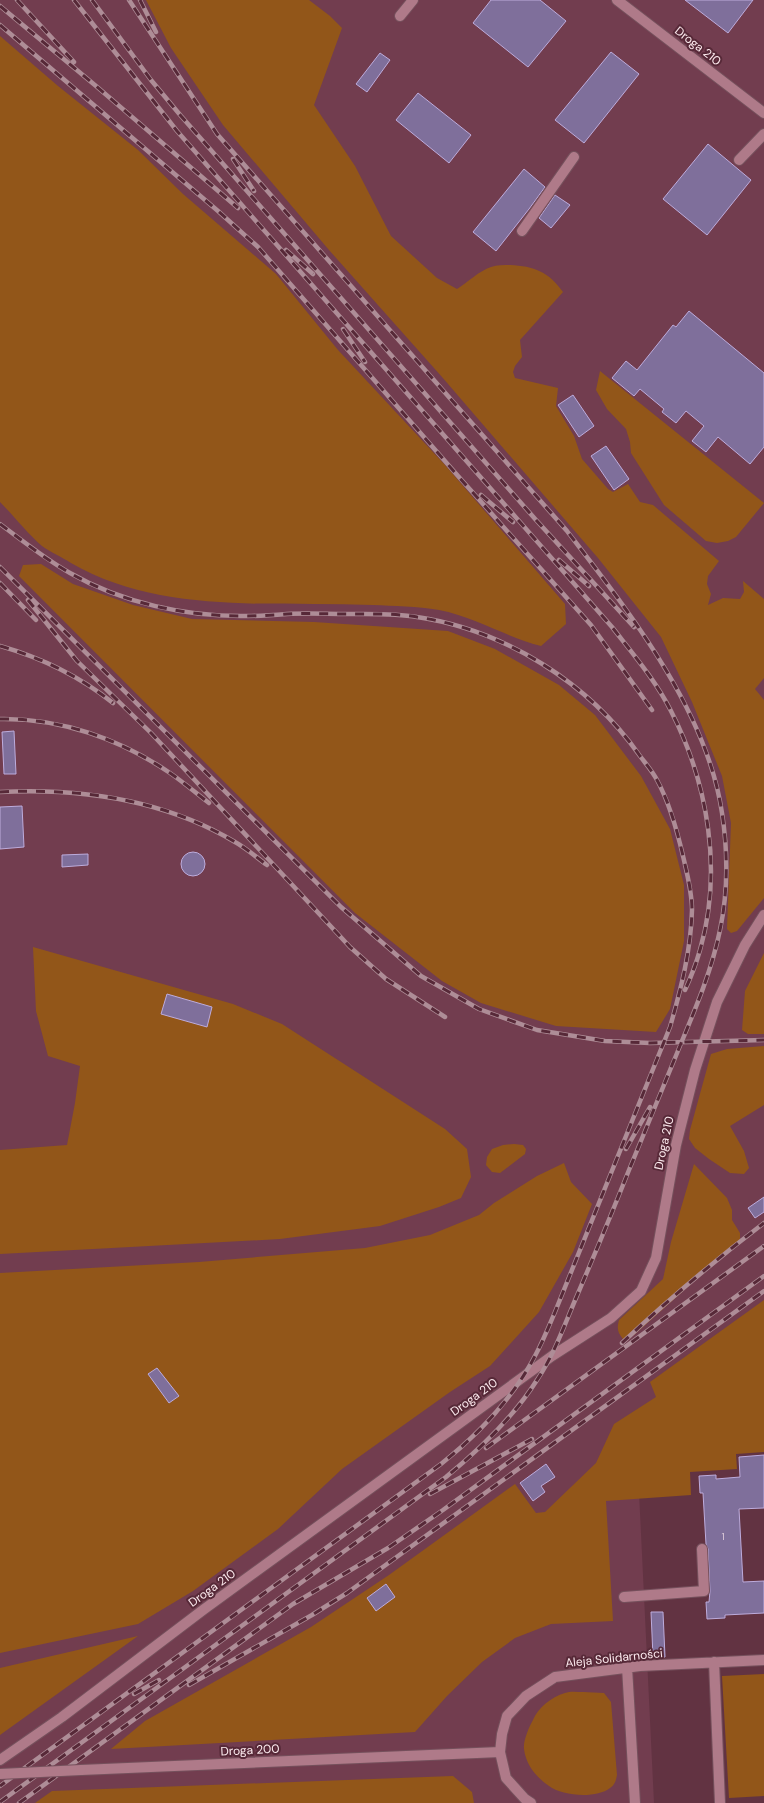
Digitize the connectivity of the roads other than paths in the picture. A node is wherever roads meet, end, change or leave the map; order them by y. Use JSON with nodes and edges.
{"nodes":[{"id":1,"x":413,"y":0,"type":"edge"},
{"id":2,"x":617,"y":0,"type":"edge"},
{"id":3,"x":400,"y":16,"type":"dead end"},
{"id":4,"x":764,"y":113,"type":"edge"},
{"id":5,"x":764,"y":134,"type":"edge"},
{"id":6,"x":574,"y":156,"type":"dead end"},
{"id":7,"x":740,"y":160,"type":"dead end"},
{"id":8,"x":522,"y":231,"type":"dead end"},
{"id":9,"x":764,"y":915,"type":"edge"},
{"id":10,"x":702,"y":1549,"type":"dead end"},
{"id":11,"x":624,"y":1597,"type":"dead end"},
{"id":12,"x":764,"y":1660,"type":"edge"},
{"id":13,"x":714,"y":1662,"type":"junction"},
{"id":14,"x":627,"y":1667,"type":"junction"},
{"id":15,"x":500,"y":1752,"type":"junction"},
{"id":16,"x":0,"y":1760,"type":"edge"},
{"id":17,"x":0,"y":1774,"type":"edge"},
{"id":18,"x":525,"y":1802,"type":"edge"},
{"id":19,"x":635,"y":1803,"type":"edge"},
{"id":20,"x":720,"y":1803,"type":"edge"}],
"edges":[{"from":1,"to":3,"type":"lane"},
{"from":2,"to":4,"type":"lane","name":"Droga 210"},
{"from":5,"to":7,"type":"lane"},
{"from":6,"to":8,"type":"lane"},
{"from":9,"to":16,"type":"lane","name":"Droga 210"},
{"from":10,"to":11,"type":"lane"},
{"from":12,"to":13,"type":"lane","name":"Aleja Solidarności"},
{"from":13,"to":14,"type":"lane","name":"Aleja Solidarności"},
{"from":13,"to":20,"type":"lane"},
{"from":14,"to":15,"type":"lane","name":"Aleja Solidarności"},
{"from":14,"to":19,"type":"lane"},
{"from":15,"to":17,"type":"lane","name":"Droga 200","bridge":true},
{"from":15,"to":18,"type":"lane","name":"Aleja Solidarności"}]}
